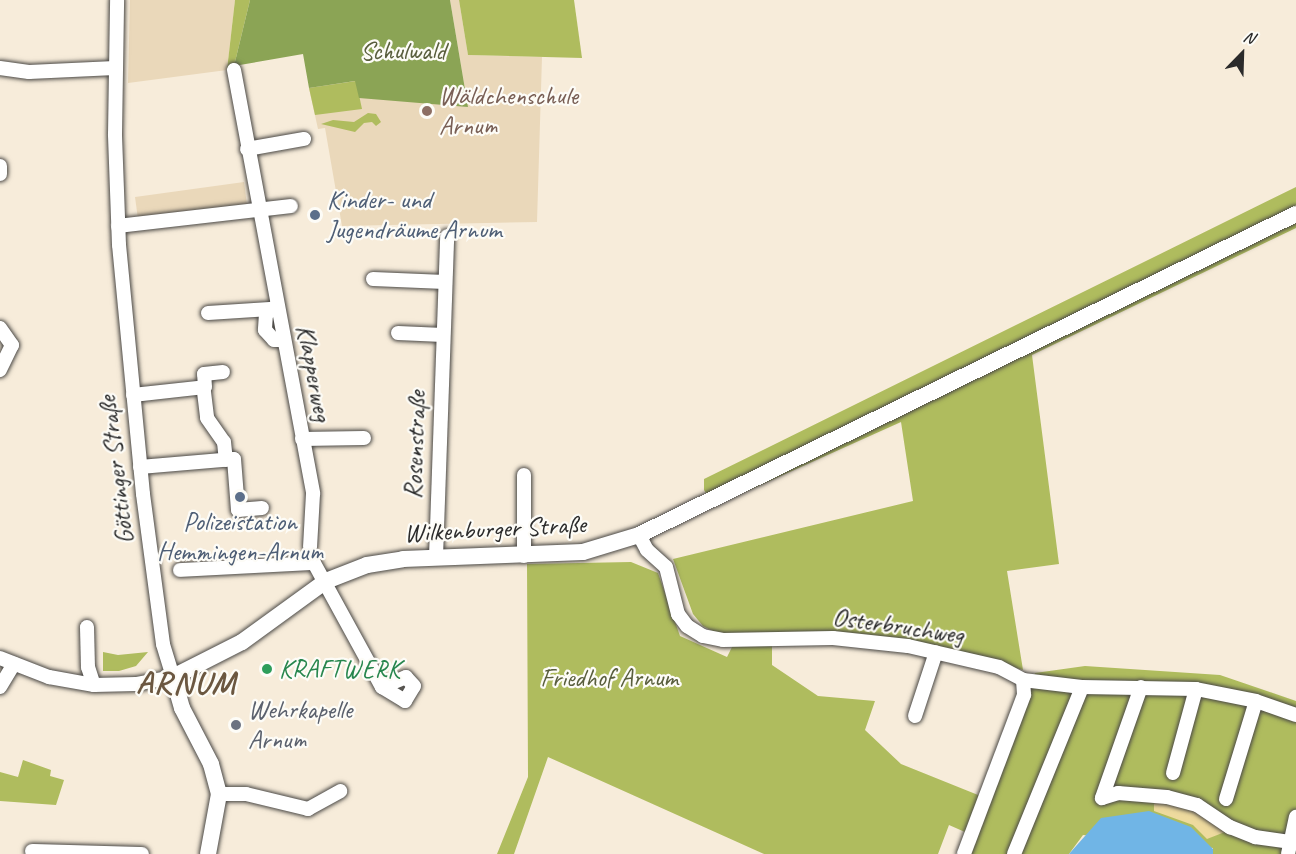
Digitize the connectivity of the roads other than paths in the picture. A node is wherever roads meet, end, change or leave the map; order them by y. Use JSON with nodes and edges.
{"nodes":[{"id":1,"x":117,"y":0,"type":"edge"},
{"id":2,"x":0,"y":68,"type":"edge"},
{"id":3,"x":115,"y":68,"type":"junction"},
{"id":4,"x":234,"y":70,"type":"dead end"},
{"id":5,"x":304,"y":140,"type":"dead end"},
{"id":6,"x":247,"y":149,"type":"junction"},
{"id":7,"x":291,"y":207,"type":"dead end"},
{"id":8,"x":258,"y":209,"type":"junction"},
{"id":9,"x":1296,"y":214,"type":"edge"},
{"id":10,"x":118,"y":226,"type":"junction"},
{"id":11,"x":447,"y":236,"type":"dead end"},
{"id":12,"x":373,"y":279,"type":"dead end"},
{"id":13,"x":445,"y":282,"type":"junction"},
{"id":14,"x":273,"y":308,"type":"junction"},
{"id":15,"x":208,"y":313,"type":"dead end"},
{"id":16,"x":0,"y":328,"type":"edge"},
{"id":17,"x":398,"y":333,"type":"dead end"},
{"id":18,"x":443,"y":335,"type":"junction"},
{"id":19,"x":0,"y":370,"type":"edge"},
{"id":20,"x":222,"y":372,"type":"dead end"},
{"id":21,"x":204,"y":392,"type":"dead end"},
{"id":22,"x":133,"y":395,"type":"junction"},
{"id":23,"x":364,"y":438,"type":"dead end"},
{"id":24,"x":302,"y":440,"type":"junction"},
{"id":25,"x":225,"y":460,"type":"junction"},
{"id":26,"x":140,"y":467,"type":"junction"},
{"id":27,"x":524,"y":475,"type":"dead end"},
{"id":28,"x":262,"y":508,"type":"dead end"},
{"id":29,"x":639,"y":535,"type":"junction"},
{"id":30,"x":310,"y":547,"type":"dead end"},
{"id":31,"x":524,"y":555,"type":"junction"},
{"id":32,"x":436,"y":557,"type":"junction"},
{"id":33,"x":180,"y":570,"type":"dead end"},
{"id":34,"x":326,"y":581,"type":"junction"},
{"id":35,"x":87,"y":627,"type":"dead end"},
{"id":36,"x":936,"y":652,"type":"junction"},
{"id":37,"x":0,"y":658,"type":"edge"},
{"id":38,"x":14,"y":664,"type":"junction"},
{"id":39,"x":173,"y":677,"type":"junction"},
{"id":40,"x":1023,"y":680,"type":"junction"},
{"id":41,"x":94,"y":685,"type":"junction"},
{"id":42,"x":0,"y":687,"type":"edge"},
{"id":43,"x":381,"y":687,"type":"dead end"},
{"id":44,"x":1082,"y":687,"type":"junction"},
{"id":45,"x":1141,"y":687,"type":"junction"},
{"id":46,"x":1197,"y":689,"type":"junction"},
{"id":47,"x":1256,"y":701,"type":"junction"},
{"id":48,"x":1296,"y":715,"type":"edge"},
{"id":49,"x":915,"y":716,"type":"dead end"},
{"id":50,"x":1173,"y":773,"type":"dead end"},
{"id":51,"x":340,"y":792,"type":"dead end"},
{"id":52,"x":219,"y":794,"type":"junction"},
{"id":53,"x":1226,"y":799,"type":"dead end"},
{"id":54,"x":1296,"y":817,"type":"edge"},
{"id":55,"x":1289,"y":848,"type":"edge"},
{"id":56,"x":213,"y":850,"type":"edge"},
{"id":57,"x":32,"y":851,"type":"dead end"},
{"id":58,"x":142,"y":854,"type":"edge"},
{"id":59,"x":964,"y":854,"type":"edge"},
{"id":60,"x":1014,"y":854,"type":"edge"}],
"edges":[{"from":1,"to":3,"type":"street","name":"Göttinger Straße"},
{"from":2,"to":3,"type":"street"},
{"from":3,"to":10,"type":"street","name":"Göttinger Straße"},
{"from":4,"to":6,"type":"street","name":"Klapperweg"},
{"from":5,"to":6,"type":"street"},
{"from":6,"to":8,"type":"street","name":"Klapperweg"},
{"from":7,"to":8,"type":"street"},
{"from":8,"to":10,"type":"street"},
{"from":8,"to":14,"type":"street","name":"Klapperweg"},
{"from":9,"to":29,"type":"main road","name":"Wilkenburger Straße"},
{"from":10,"to":22,"type":"street","name":"Göttinger Straße"},
{"from":11,"to":13,"type":"street","name":"Rosenstraße"},
{"from":12,"to":13,"type":"street"},
{"from":13,"to":18,"type":"street","name":"Rosenstraße"},
{"from":14,"to":15,"type":"street"},
{"from":14,"to":24,"type":"street","name":"Klapperweg"},
{"from":16,"to":19,"type":"street"},
{"from":17,"to":18,"type":"street"},
{"from":18,"to":32,"type":"street","name":"Rosenstraße"},
{"from":20,"to":22,"type":"street"},
{"from":21,"to":25,"type":"street"},
{"from":22,"to":26,"type":"street","name":"Göttinger Straße"},
{"from":23,"to":24,"type":"street"},
{"from":24,"to":30,"type":"street","name":"Klapperweg"},
{"from":25,"to":26,"type":"street"},
{"from":25,"to":28,"type":"street"},
{"from":26,"to":39,"type":"street","name":"Göttinger Straße"},
{"from":27,"to":31,"type":"street"},
{"from":29,"to":31,"type":"main road","name":"Wilkenburger Straße"},
{"from":29,"to":36,"type":"street","name":"Osterbruchweg"},
{"from":31,"to":32,"type":"main road","name":"Wilkenburger Straße"},
{"from":32,"to":34,"type":"main road","name":"Wilkenburger Straße"},
{"from":33,"to":34,"type":"street"},
{"from":34,"to":39,"type":"main road","name":"Wilkenburger Straße"},
{"from":34,"to":43,"type":"street"},
{"from":35,"to":41,"type":"street"},
{"from":36,"to":40,"type":"street","name":"Osterbruchweg"},
{"from":36,"to":49,"type":"street"},
{"from":37,"to":38,"type":"street"},
{"from":38,"to":41,"type":"street"},
{"from":38,"to":42,"type":"street"},
{"from":39,"to":41,"type":"street"},
{"from":39,"to":52,"type":"main road","name":"Göttinger Straße"},
{"from":40,"to":44,"type":"street"},
{"from":40,"to":59,"type":"street"},
{"from":44,"to":45,"type":"street"},
{"from":44,"to":60,"type":"street"},
{"from":45,"to":46,"type":"street"},
{"from":45,"to":55,"type":"street"},
{"from":46,"to":47,"type":"street"},
{"from":46,"to":50,"type":"street"},
{"from":47,"to":48,"type":"street"},
{"from":47,"to":53,"type":"street"},
{"from":51,"to":52,"type":"street"},
{"from":52,"to":56,"type":"main road","name":"Göttinger Straße"},
{"from":54,"to":55,"type":"street"},
{"from":57,"to":58,"type":"street"}]}
